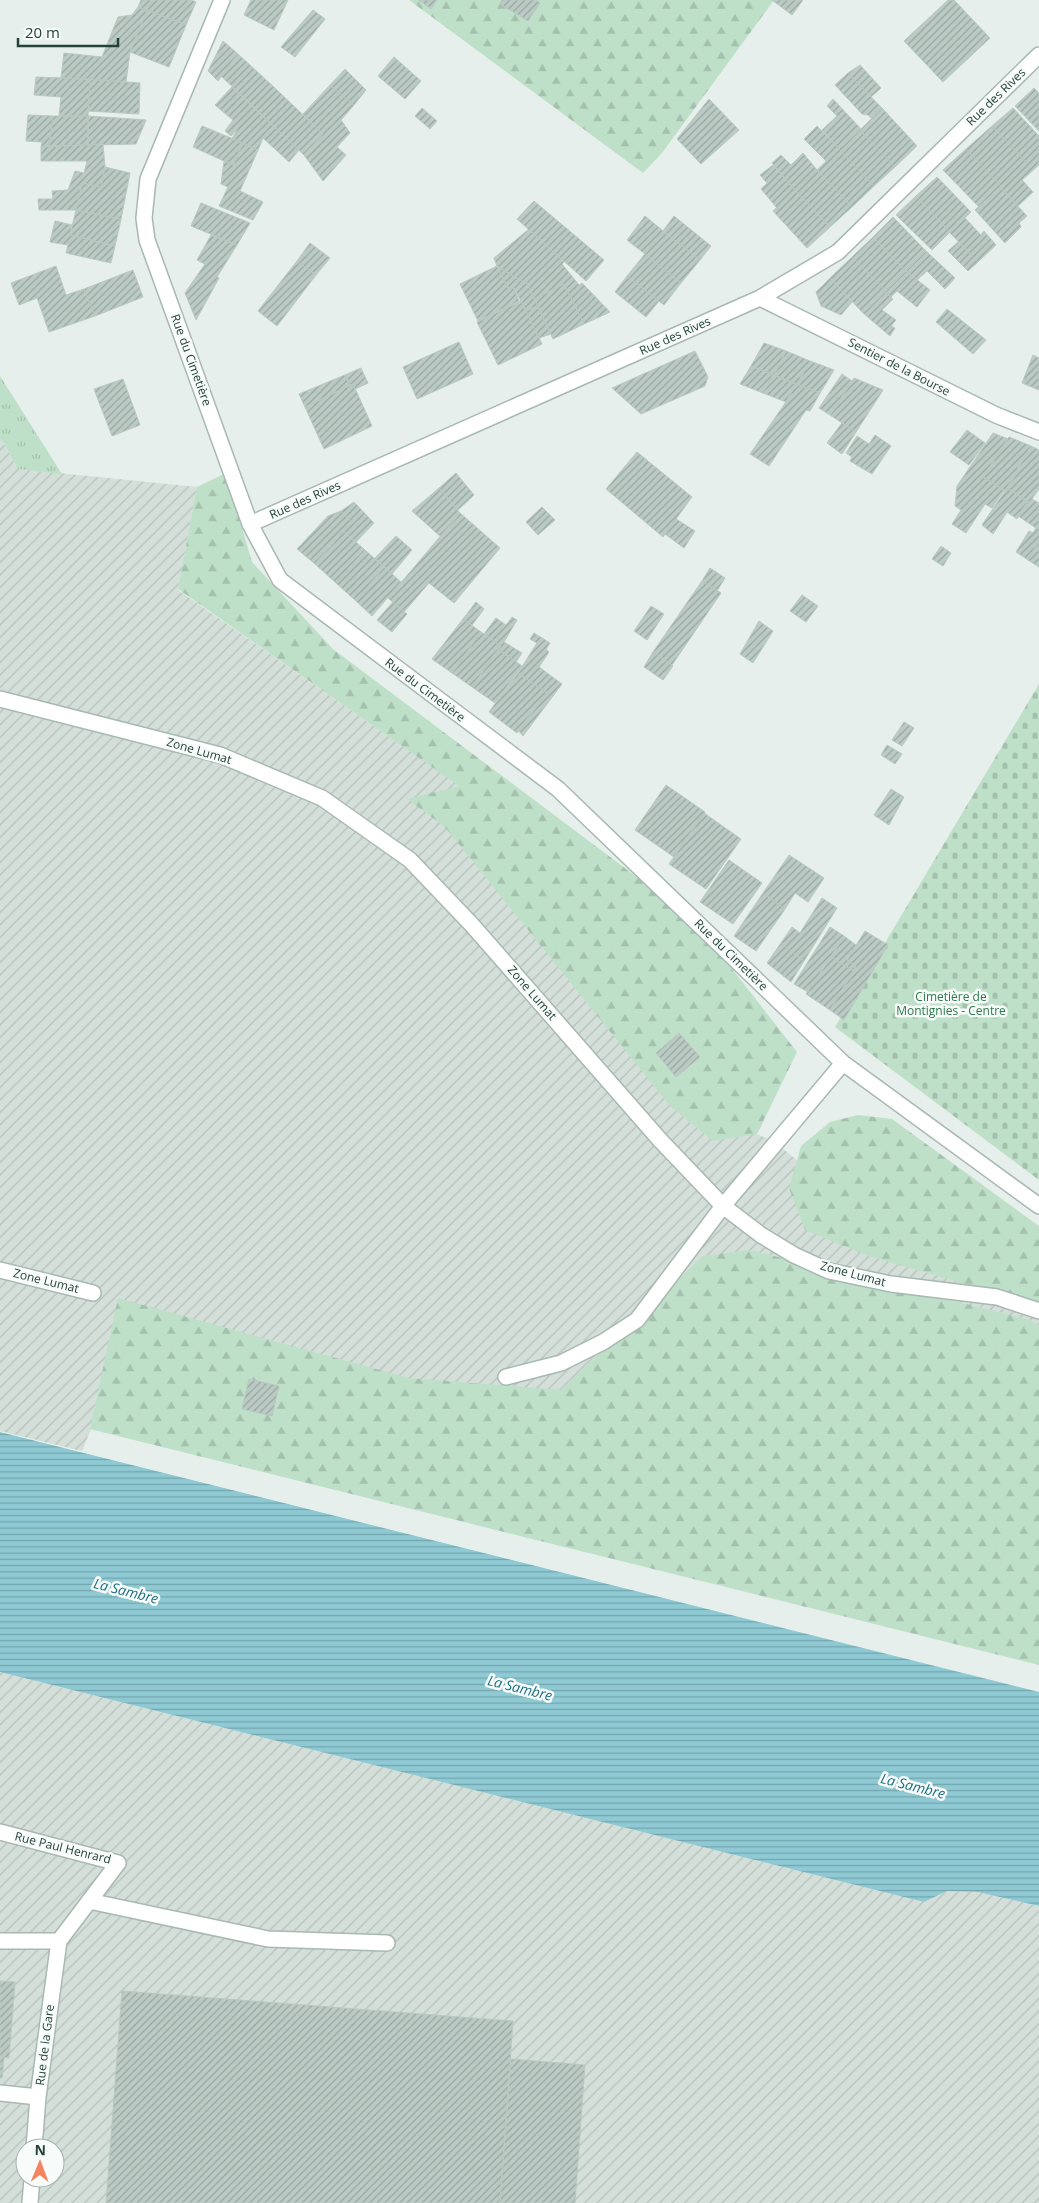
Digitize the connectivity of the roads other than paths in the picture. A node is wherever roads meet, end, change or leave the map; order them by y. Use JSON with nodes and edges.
{"nodes":[{"id":1,"x":222,"y":0,"type":"edge"},
{"id":2,"x":1039,"y":55,"type":"edge"},
{"id":3,"x":760,"y":298,"type":"junction"},
{"id":4,"x":1039,"y":432,"type":"edge"},
{"id":5,"x":250,"y":524,"type":"junction"},
{"id":6,"x":0,"y":699,"type":"edge"},
{"id":7,"x":843,"y":1063,"type":"junction"},
{"id":8,"x":723,"y":1206,"type":"junction"},
{"id":9,"x":1039,"y":1206,"type":"edge"},
{"id":10,"x":0,"y":1270,"type":"edge"},
{"id":11,"x":93,"y":1293,"type":"dead end"},
{"id":12,"x":1039,"y":1311,"type":"edge"},
{"id":13,"x":506,"y":1377,"type":"dead end"},
{"id":14,"x":0,"y":1832,"type":"edge"},
{"id":15,"x":89,"y":1901,"type":"junction"},
{"id":16,"x":59,"y":1941,"type":"junction"},
{"id":17,"x":0,"y":1942,"type":"edge"},
{"id":18,"x":388,"y":1943,"type":"dead end"},
{"id":19,"x":0,"y":2093,"type":"edge"},
{"id":20,"x":38,"y":2097,"type":"junction"},
{"id":21,"x":35,"y":2138,"type":"edge"},
{"id":22,"x":31,"y":2188,"type":"edge"},
{"id":23,"x":30,"y":2203,"type":"edge"}],
"edges":[{"from":1,"to":5,"type":"street","name":"Rue du Cimetière"},
{"from":2,"to":3,"type":"street","name":"Rue des Rives"},
{"from":3,"to":4,"type":"street","name":"Sentier de la Bourse"},
{"from":3,"to":5,"type":"street","name":"Rue des Rives"},
{"from":5,"to":7,"type":"street","name":"Rue du Cimetière"},
{"from":6,"to":8,"type":"street","name":"Zone Lumat"},
{"from":7,"to":8,"type":"street"},
{"from":7,"to":9,"type":"street","name":"Rue du Cimetière"},
{"from":8,"to":12,"type":"street","name":"Zone Lumat"},
{"from":8,"to":13,"type":"street"},
{"from":10,"to":11,"type":"street","name":"Zone Lumat"},
{"from":14,"to":15,"type":"street","name":"Rue Paul Henrard"},
{"from":15,"to":16,"type":"street","name":"Rue Paul Henrard"},
{"from":15,"to":18,"type":"street"},
{"from":16,"to":17,"type":"street"},
{"from":16,"to":20,"type":"street","name":"Rue de la Gare"},
{"from":19,"to":20,"type":"street"},
{"from":20,"to":21,"type":"street","name":"Rue de la Gare"},
{"from":22,"to":23,"type":"street"}]}
